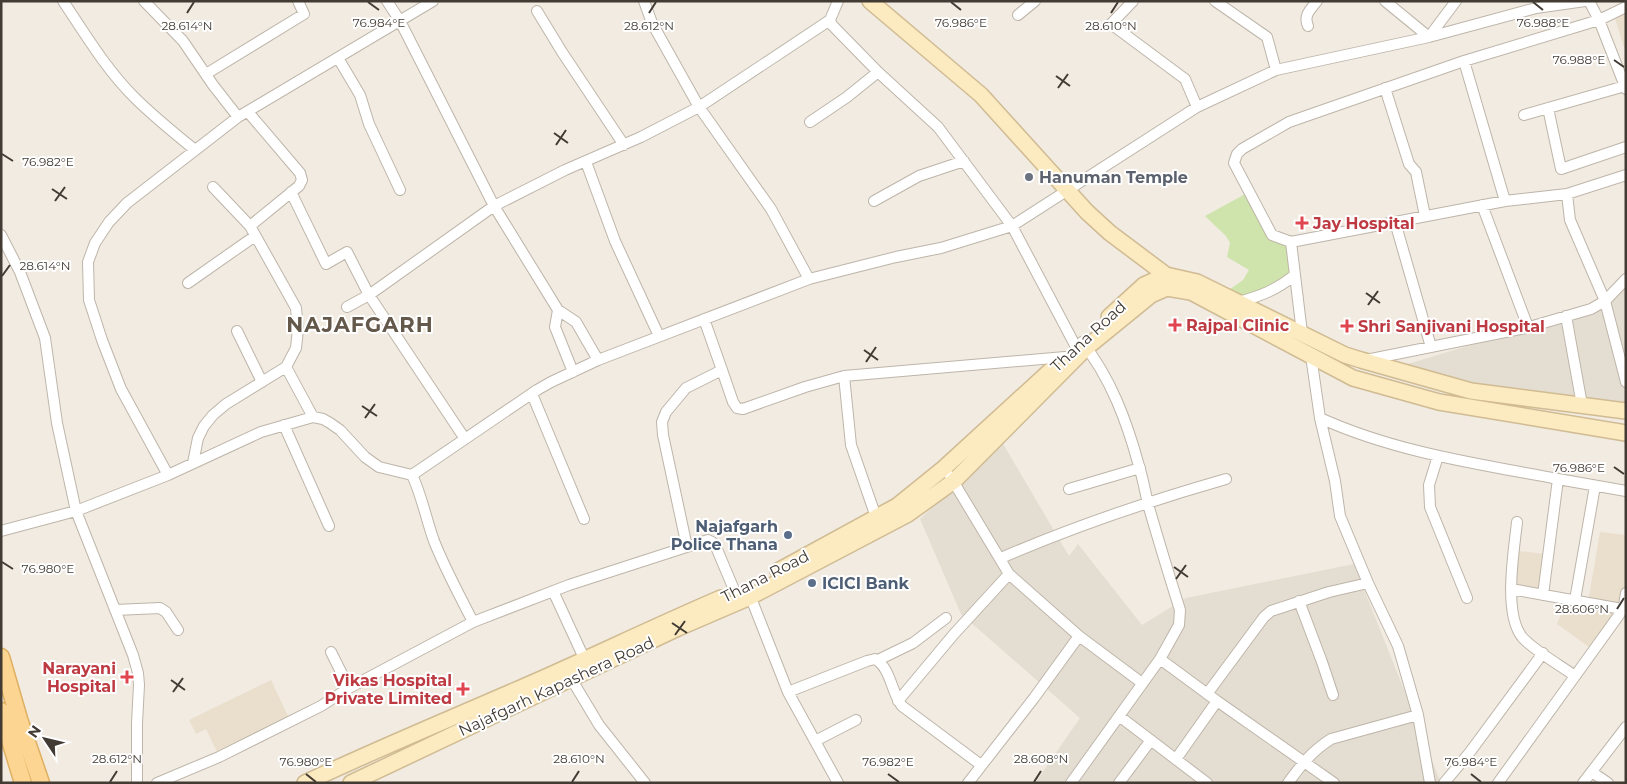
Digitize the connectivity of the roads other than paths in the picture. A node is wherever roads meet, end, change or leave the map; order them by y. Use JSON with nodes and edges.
{"nodes":[{"id":1,"x":63,"y":1,"type":"edge"},
{"id":2,"x":144,"y":1,"type":"edge"},
{"id":3,"x":298,"y":1,"type":"edge"},
{"id":4,"x":387,"y":1,"type":"edge"},
{"id":5,"x":433,"y":1,"type":"edge"},
{"id":6,"x":644,"y":1,"type":"edge"},
{"id":7,"x":838,"y":1,"type":"edge"},
{"id":8,"x":870,"y":1,"type":"edge"},
{"id":9,"x":1035,"y":1,"type":"edge"},
{"id":10,"x":1133,"y":1,"type":"edge"},
{"id":11,"x":1215,"y":1,"type":"edge"},
{"id":12,"x":1317,"y":1,"type":"edge"},
{"id":13,"x":1384,"y":1,"type":"edge"},
{"id":14,"x":1456,"y":1,"type":"edge"},
{"id":15,"x":1527,"y":1,"type":"edge"},
{"id":16,"x":1587,"y":1,"type":"edge"},
{"id":17,"x":1626,"y":7,"type":"edge"},
{"id":18,"x":1536,"y":8,"type":"junction"},
{"id":19,"x":537,"y":10,"type":"dead end"},
{"id":20,"x":1018,"y":15,"type":"dead end"},
{"id":21,"x":830,"y":20,"type":"junction"},
{"id":22,"x":1599,"y":20,"type":"junction"},
{"id":23,"x":400,"y":21,"type":"junction"},
{"id":24,"x":1308,"y":26,"type":"dead end"},
{"id":25,"x":1429,"y":37,"type":"junction"},
{"id":26,"x":338,"y":58,"type":"junction"},
{"id":27,"x":1464,"y":61,"type":"junction"},
{"id":28,"x":1276,"y":70,"type":"junction"},
{"id":29,"x":878,"y":72,"type":"junction"},
{"id":30,"x":206,"y":74,"type":"junction"},
{"id":31,"x":1625,"y":87,"type":"edge"},
{"id":32,"x":1385,"y":88,"type":"junction"},
{"id":33,"x":699,"y":107,"type":"junction"},
{"id":34,"x":1197,"y":107,"type":"junction"},
{"id":35,"x":1548,"y":108,"type":"junction"},
{"id":36,"x":248,"y":112,"type":"junction"},
{"id":37,"x":1524,"y":115,"type":"dead end"},
{"id":38,"x":238,"y":117,"type":"junction"},
{"id":39,"x":810,"y":122,"type":"dead end"},
{"id":40,"x":624,"y":145,"type":"junction"},
{"id":41,"x":1626,"y":147,"type":"edge"},
{"id":42,"x":195,"y":150,"type":"junction"},
{"id":43,"x":964,"y":161,"type":"junction"},
{"id":44,"x":586,"y":162,"type":"junction"},
{"id":45,"x":1626,"y":175,"type":"edge"},
{"id":46,"x":213,"y":187,"type":"dead end"},
{"id":47,"x":400,"y":190,"type":"dead end"},
{"id":48,"x":1068,"y":191,"type":"junction"},
{"id":49,"x":291,"y":192,"type":"junction"},
{"id":50,"x":1567,"y":194,"type":"junction"},
{"id":51,"x":1505,"y":200,"type":"junction"},
{"id":52,"x":874,"y":201,"type":"dead end"},
{"id":53,"x":1482,"y":205,"type":"junction"},
{"id":54,"x":494,"y":206,"type":"junction"},
{"id":55,"x":1425,"y":216,"type":"junction"},
{"id":56,"x":1395,"y":222,"type":"junction"},
{"id":57,"x":250,"y":226,"type":"junction"},
{"id":58,"x":1012,"y":226,"type":"junction"},
{"id":59,"x":1,"y":235,"type":"edge"},
{"id":60,"x":255,"y":236,"type":"junction"},
{"id":61,"x":1291,"y":242,"type":"junction"},
{"id":62,"x":1295,"y":275,"type":"junction"},
{"id":63,"x":809,"y":278,"type":"junction"},
{"id":64,"x":1626,"y":280,"type":"edge"},
{"id":65,"x":1166,"y":282,"type":"junction"},
{"id":66,"x":188,"y":283,"type":"dead end"},
{"id":67,"x":368,"y":295,"type":"junction"},
{"id":68,"x":1605,"y":301,"type":"junction"},
{"id":69,"x":1238,"y":302,"type":"junction"},
{"id":70,"x":347,"y":307,"type":"dead end"},
{"id":71,"x":558,"y":310,"type":"junction"},
{"id":72,"x":1566,"y":316,"type":"junction"},
{"id":73,"x":704,"y":319,"type":"junction"},
{"id":74,"x":1528,"y":328,"type":"junction"},
{"id":75,"x":237,"y":331,"type":"dead end"},
{"id":76,"x":1302,"y":333,"type":"junction"},
{"id":77,"x":659,"y":336,"type":"junction"},
{"id":78,"x":1431,"y":347,"type":"junction"},
{"id":79,"x":1077,"y":348,"type":"junction"},
{"id":80,"x":1311,"y":356,"type":"junction"},
{"id":81,"x":598,"y":360,"type":"junction"},
{"id":82,"x":1361,"y":360,"type":"junction"},
{"id":83,"x":286,"y":367,"type":"junction"},
{"id":84,"x":722,"y":370,"type":"junction"},
{"id":85,"x":573,"y":372,"type":"junction"},
{"id":86,"x":844,"y":376,"type":"junction"},
{"id":87,"x":1625,"y":376,"type":"edge"},
{"id":88,"x":262,"y":382,"type":"junction"},
{"id":89,"x":532,"y":394,"type":"junction"},
{"id":90,"x":1582,"y":405,"type":"junction"},
{"id":91,"x":1626,"y":411,"type":"edge"},
{"id":92,"x":313,"y":417,"type":"junction"},
{"id":93,"x":1320,"y":418,"type":"junction"},
{"id":94,"x":284,"y":425,"type":"junction"},
{"id":95,"x":1626,"y":433,"type":"edge"},
{"id":96,"x":465,"y":439,"type":"junction"},
{"id":97,"x":1438,"y":456,"type":"junction"},
{"id":98,"x":193,"y":463,"type":"junction"},
{"id":99,"x":944,"y":468,"type":"junction"},
{"id":100,"x":1140,"y":468,"type":"junction"},
{"id":101,"x":168,"y":475,"type":"junction"},
{"id":102,"x":412,"y":475,"type":"junction"},
{"id":103,"x":1226,"y":479,"type":"dead end"},
{"id":104,"x":1558,"y":479,"type":"junction"},
{"id":105,"x":954,"y":481,"type":"junction"},
{"id":106,"x":1595,"y":486,"type":"junction"},
{"id":107,"x":1069,"y":489,"type":"dead end"},
{"id":108,"x":1626,"y":491,"type":"edge"},
{"id":109,"x":1147,"y":502,"type":"junction"},
{"id":110,"x":76,"y":511,"type":"junction"},
{"id":111,"x":876,"y":517,"type":"junction"},
{"id":112,"x":584,"y":519,"type":"dead end"},
{"id":113,"x":1517,"y":522,"type":"dead end"},
{"id":114,"x":329,"y":526,"type":"dead end"},
{"id":115,"x":1,"y":531,"type":"edge"},
{"id":116,"x":687,"y":548,"type":"junction"},
{"id":117,"x":1001,"y":558,"type":"junction"},
{"id":118,"x":1009,"y":574,"type":"junction"},
{"id":119,"x":1368,"y":583,"type":"junction"},
{"id":120,"x":1511,"y":589,"type":"junction"},
{"id":121,"x":553,"y":591,"type":"junction"},
{"id":122,"x":744,"y":593,"type":"junction"},
{"id":123,"x":1626,"y":593,"type":"edge"},
{"id":124,"x":1543,"y":595,"type":"junction"},
{"id":125,"x":1467,"y":598,"type":"dead end"},
{"id":126,"x":1575,"y":600,"type":"junction"},
{"id":127,"x":1299,"y":601,"type":"junction"},
{"id":128,"x":1622,"y":609,"type":"junction"},
{"id":129,"x":115,"y":610,"type":"junction"},
{"id":130,"x":946,"y":618,"type":"dead end"},
{"id":131,"x":473,"y":622,"type":"junction"},
{"id":132,"x":178,"y":630,"type":"dead end"},
{"id":133,"x":1079,"y":636,"type":"junction"},
{"id":134,"x":331,"y":652,"type":"dead end"},
{"id":135,"x":1543,"y":653,"type":"junction"},
{"id":136,"x":1,"y":657,"type":"edge"},
{"id":137,"x":584,"y":658,"type":"junction"},
{"id":138,"x":1160,"y":659,"type":"junction"},
{"id":139,"x":878,"y":660,"type":"junction"},
{"id":140,"x":1575,"y":676,"type":"junction"},
{"id":141,"x":572,"y":680,"type":"junction"},
{"id":142,"x":1142,"y":683,"type":"junction"},
{"id":143,"x":349,"y":688,"type":"junction"},
{"id":144,"x":788,"y":692,"type":"junction"},
{"id":145,"x":1207,"y":694,"type":"junction"},
{"id":146,"x":1333,"y":695,"type":"dead end"},
{"id":147,"x":898,"y":701,"type":"junction"},
{"id":148,"x":1216,"y":701,"type":"junction"},
{"id":149,"x":1,"y":711,"type":"edge"},
{"id":150,"x":1418,"y":715,"type":"junction"},
{"id":151,"x":1119,"y":716,"type":"junction"},
{"id":152,"x":856,"y":720,"type":"dead end"},
{"id":153,"x":1626,"y":727,"type":"edge"},
{"id":154,"x":1151,"y":740,"type":"junction"},
{"id":155,"x":814,"y":741,"type":"junction"},
{"id":156,"x":1176,"y":759,"type":"junction"},
{"id":157,"x":1303,"y":761,"type":"junction"},
{"id":158,"x":981,"y":765,"type":"junction"},
{"id":159,"x":1592,"y":772,"type":"junction"},
{"id":160,"x":1074,"y":782,"type":"edge"},
{"id":161,"x":23,"y":783,"type":"edge"},
{"id":162,"x":41,"y":783,"type":"edge"},
{"id":163,"x":137,"y":783,"type":"edge"},
{"id":164,"x":158,"y":783,"type":"edge"},
{"id":165,"x":305,"y":783,"type":"edge"},
{"id":166,"x":351,"y":783,"type":"edge"},
{"id":167,"x":645,"y":783,"type":"edge"},
{"id":168,"x":838,"y":783,"type":"edge"},
{"id":169,"x":968,"y":783,"type":"edge"},
{"id":170,"x":1119,"y":783,"type":"edge"},
{"id":171,"x":1207,"y":783,"type":"edge"},
{"id":172,"x":1288,"y":783,"type":"edge"},
{"id":173,"x":1334,"y":783,"type":"edge"},
{"id":174,"x":1430,"y":783,"type":"edge"},
{"id":175,"x":1444,"y":783,"type":"edge"},
{"id":176,"x":1498,"y":783,"type":"edge"},
{"id":177,"x":1583,"y":783,"type":"edge"},
{"id":178,"x":1608,"y":783,"type":"edge"}],
"edges":[{"from":1,"to":42,"type":"street"},
{"from":2,"to":30,"type":"street"},
{"from":3,"to":30,"type":"street"},
{"from":4,"to":23,"type":"street"},
{"from":5,"to":23,"type":"street"},
{"from":6,"to":33,"type":"street"},
{"from":7,"to":21,"type":"street"},
{"from":8,"to":48,"type":"main road"},
{"from":9,"to":20,"type":"street"},
{"from":10,"to":34,"type":"street"},
{"from":11,"to":28,"type":"street"},
{"from":12,"to":24,"type":"street"},
{"from":13,"to":25,"type":"street"},
{"from":14,"to":25,"type":"street"},
{"from":15,"to":18,"type":"street"},
{"from":16,"to":18,"type":"street"},
{"from":16,"to":22,"type":"street"},
{"from":17,"to":22,"type":"street"},
{"from":18,"to":25,"type":"street"},
{"from":19,"to":40,"type":"street"},
{"from":21,"to":29,"type":"street"},
{"from":21,"to":33,"type":"street"},
{"from":22,"to":27,"type":"street"},
{"from":22,"to":31,"type":"street"},
{"from":23,"to":26,"type":"street"},
{"from":23,"to":54,"type":"street"},
{"from":25,"to":28,"type":"street"},
{"from":26,"to":36,"type":"street"},
{"from":26,"to":47,"type":"street"},
{"from":27,"to":32,"type":"street"},
{"from":27,"to":51,"type":"street"},
{"from":28,"to":34,"type":"street"},
{"from":29,"to":39,"type":"street"},
{"from":29,"to":43,"type":"street"},
{"from":30,"to":38,"type":"street"},
{"from":31,"to":35,"type":"street"},
{"from":32,"to":55,"type":"street"},
{"from":32,"to":61,"type":"street"},
{"from":33,"to":40,"type":"street"},
{"from":33,"to":63,"type":"street"},
{"from":34,"to":48,"type":"street"},
{"from":35,"to":37,"type":"street"},
{"from":35,"to":41,"type":"street"},
{"from":36,"to":38,"type":"street"},
{"from":36,"to":49,"type":"street"},
{"from":38,"to":42,"type":"street"},
{"from":40,"to":44,"type":"street"},
{"from":42,"to":101,"type":"street"},
{"from":43,"to":52,"type":"street"},
{"from":43,"to":58,"type":"street"},
{"from":44,"to":54,"type":"street"},
{"from":44,"to":77,"type":"street"},
{"from":45,"to":50,"type":"street"},
{"from":46,"to":57,"type":"street"},
{"from":48,"to":58,"type":"street"},
{"from":48,"to":65,"type":"main road"},
{"from":49,"to":57,"type":"street"},
{"from":49,"to":67,"type":"street"},
{"from":50,"to":51,"type":"street"},
{"from":50,"to":68,"type":"street"},
{"from":51,"to":53,"type":"street"},
{"from":53,"to":55,"type":"street"},
{"from":53,"to":74,"type":"street"},
{"from":54,"to":67,"type":"street"},
{"from":54,"to":71,"type":"street"},
{"from":55,"to":56,"type":"street"},
{"from":56,"to":61,"type":"street"},
{"from":56,"to":78,"type":"street"},
{"from":57,"to":60,"type":"street"},
{"from":58,"to":63,"type":"street"},
{"from":58,"to":79,"type":"street"},
{"from":59,"to":110,"type":"street"},
{"from":60,"to":66,"type":"street"},
{"from":60,"to":83,"type":"street"},
{"from":61,"to":62,"type":"street"},
{"from":62,"to":69,"type":"street"},
{"from":62,"to":76,"type":"street"},
{"from":63,"to":73,"type":"street"},
{"from":64,"to":68,"type":"street"},
{"from":65,"to":69,"type":"main road"},
{"from":65,"to":79,"type":"main road","name":"Thana Road"},
{"from":65,"to":80,"type":"main road"},
{"from":67,"to":70,"type":"street"},
{"from":67,"to":96,"type":"street"},
{"from":68,"to":72,"type":"street"},
{"from":68,"to":87,"type":"street"},
{"from":69,"to":76,"type":"main road"},
{"from":71,"to":81,"type":"street"},
{"from":71,"to":85,"type":"street"},
{"from":72,"to":74,"type":"street"},
{"from":72,"to":90,"type":"street"},
{"from":73,"to":77,"type":"street"},
{"from":73,"to":84,"type":"street"},
{"from":74,"to":78,"type":"street"},
{"from":75,"to":88,"type":"street"},
{"from":76,"to":82,"type":"main road"},
{"from":77,"to":81,"type":"street"},
{"from":78,"to":82,"type":"street"},
{"from":79,"to":86,"type":"street"},
{"from":79,"to":99,"type":"main road","name":"Thana Road"},
{"from":79,"to":100,"type":"street"},
{"from":79,"to":105,"type":"main road","name":"Najafgarh Kapashera Road"},
{"from":80,"to":93,"type":"street"},
{"from":80,"to":95,"type":"main road"},
{"from":81,"to":85,"type":"street"},
{"from":82,"to":90,"type":"main road"},
{"from":83,"to":88,"type":"street"},
{"from":83,"to":92,"type":"street"},
{"from":84,"to":86,"type":"street"},
{"from":84,"to":116,"type":"street"},
{"from":85,"to":89,"type":"street"},
{"from":86,"to":111,"type":"street"},
{"from":88,"to":98,"type":"street"},
{"from":89,"to":96,"type":"street"},
{"from":89,"to":112,"type":"street"},
{"from":90,"to":91,"type":"main road"},
{"from":92,"to":94,"type":"street"},
{"from":92,"to":102,"type":"street"},
{"from":93,"to":97,"type":"street"},
{"from":93,"to":119,"type":"street"},
{"from":94,"to":98,"type":"street"},
{"from":94,"to":114,"type":"street"},
{"from":96,"to":102,"type":"street"},
{"from":97,"to":104,"type":"street"},
{"from":97,"to":125,"type":"street"},
{"from":98,"to":101,"type":"street"},
{"from":99,"to":105,"type":"street"},
{"from":99,"to":111,"type":"main road","name":"Thana Road"},
{"from":100,"to":107,"type":"street"},
{"from":100,"to":109,"type":"street"},
{"from":101,"to":110,"type":"street"},
{"from":102,"to":131,"type":"street"},
{"from":103,"to":109,"type":"street"},
{"from":104,"to":106,"type":"street"},
{"from":104,"to":124,"type":"street"},
{"from":105,"to":117,"type":"street"},
{"from":105,"to":122,"type":"main road","name":"Najafgarh Kapashera Road"},
{"from":106,"to":108,"type":"street"},
{"from":106,"to":126,"type":"street"},
{"from":109,"to":117,"type":"street"},
{"from":109,"to":138,"type":"street"},
{"from":110,"to":115,"type":"street"},
{"from":110,"to":129,"type":"street"},
{"from":111,"to":122,"type":"main road","name":"Thana Road"},
{"from":113,"to":120,"type":"street"},
{"from":116,"to":121,"type":"street"},
{"from":116,"to":122,"type":"street"},
{"from":117,"to":118,"type":"street"},
{"from":118,"to":133,"type":"street"},
{"from":118,"to":147,"type":"street"},
{"from":119,"to":127,"type":"street"},
{"from":119,"to":150,"type":"street"},
{"from":120,"to":124,"type":"street"},
{"from":120,"to":135,"type":"street"},
{"from":121,"to":131,"type":"street"},
{"from":121,"to":137,"type":"street"},
{"from":122,"to":137,"type":"main road","name":"Thana Road"},
{"from":122,"to":141,"type":"main road","name":"Najafgarh Kapashera Road"},
{"from":122,"to":144,"type":"street"},
{"from":123,"to":128,"type":"street"},
{"from":124,"to":126,"type":"street"},
{"from":126,"to":128,"type":"street"},
{"from":127,"to":145,"type":"street"},
{"from":127,"to":146,"type":"street"},
{"from":128,"to":140,"type":"street"},
{"from":129,"to":132,"type":"street"},
{"from":129,"to":163,"type":"street"},
{"from":130,"to":139,"type":"street"},
{"from":131,"to":143,"type":"street"},
{"from":133,"to":142,"type":"street"},
{"from":133,"to":158,"type":"street"},
{"from":134,"to":143,"type":"street"},
{"from":135,"to":140,"type":"street"},
{"from":135,"to":175,"type":"street"},
{"from":136,"to":162,"type":"main road"},
{"from":137,"to":165,"type":"main road","name":"Thana Road"},
{"from":138,"to":142,"type":"street"},
{"from":138,"to":145,"type":"street"},
{"from":139,"to":144,"type":"street"},
{"from":139,"to":147,"type":"street"},
{"from":140,"to":176,"type":"street"},
{"from":141,"to":166,"type":"main road","name":"Najafgarh Kapashera Road"},
{"from":141,"to":167,"type":"street"},
{"from":142,"to":151,"type":"street"},
{"from":143,"to":164,"type":"street"},
{"from":144,"to":155,"type":"street"},
{"from":145,"to":148,"type":"street"},
{"from":147,"to":158,"type":"street"},
{"from":148,"to":156,"type":"street"},
{"from":148,"to":157,"type":"street"},
{"from":149,"to":161,"type":"main road"},
{"from":150,"to":157,"type":"street"},
{"from":150,"to":174,"type":"street"},
{"from":151,"to":154,"type":"street"},
{"from":151,"to":160,"type":"street"},
{"from":152,"to":155,"type":"street"},
{"from":153,"to":159,"type":"street"},
{"from":154,"to":156,"type":"street"},
{"from":154,"to":170,"type":"street"},
{"from":155,"to":168,"type":"street"},
{"from":156,"to":171,"type":"street"},
{"from":157,"to":172,"type":"street"},
{"from":157,"to":173,"type":"street"},
{"from":158,"to":169,"type":"street"},
{"from":159,"to":177,"type":"street"},
{"from":159,"to":178,"type":"street"}]}
